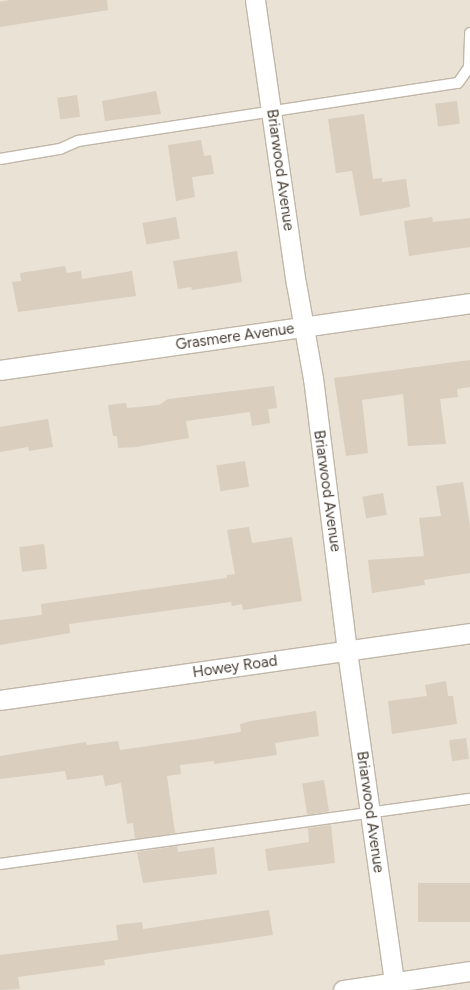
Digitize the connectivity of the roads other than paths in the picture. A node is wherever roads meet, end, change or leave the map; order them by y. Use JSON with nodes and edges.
{"nodes":[{"id":1,"x":255,"y":0,"type":"edge"},
{"id":2,"x":470,"y":33,"type":"edge"},
{"id":3,"x":271,"y":111,"type":"junction"},
{"id":4,"x":0,"y":159,"type":"edge"},
{"id":5,"x":470,"y":303,"type":"edge"},
{"id":6,"x":304,"y":327,"type":"junction"},
{"id":7,"x":0,"y":370,"type":"edge"},
{"id":8,"x":470,"y":633,"type":"edge"},
{"id":9,"x":347,"y":651,"type":"junction"},
{"id":10,"x":0,"y":700,"type":"edge"},
{"id":11,"x":470,"y":799,"type":"edge"},
{"id":12,"x":370,"y":815,"type":"junction"},
{"id":13,"x":0,"y":864,"type":"edge"},
{"id":14,"x":470,"y":971,"type":"edge"},
{"id":15,"x":394,"y":982,"type":"junction"},
{"id":16,"x":349,"y":990,"type":"edge"}],
"edges":[{"from":1,"to":3,"type":"street","name":"Briarwood Avenue"},
{"from":2,"to":3,"type":"lane"},
{"from":3,"to":4,"type":"lane"},
{"from":3,"to":6,"type":"street","name":"Briarwood Avenue"},
{"from":5,"to":6,"type":"street","name":"Grasmere Avenue"},
{"from":6,"to":7,"type":"street","name":"Grasmere Avenue"},
{"from":6,"to":9,"type":"street","name":"Briarwood Avenue"},
{"from":8,"to":9,"type":"street","name":"Howey Road"},
{"from":9,"to":10,"type":"street","name":"Howey Road"},
{"from":9,"to":12,"type":"street","name":"Briarwood Avenue"},
{"from":11,"to":12,"type":"lane"},
{"from":12,"to":13,"type":"lane"},
{"from":12,"to":15,"type":"street","name":"Briarwood Avenue"},
{"from":14,"to":15,"type":"street"},
{"from":15,"to":16,"type":"street"}]}
